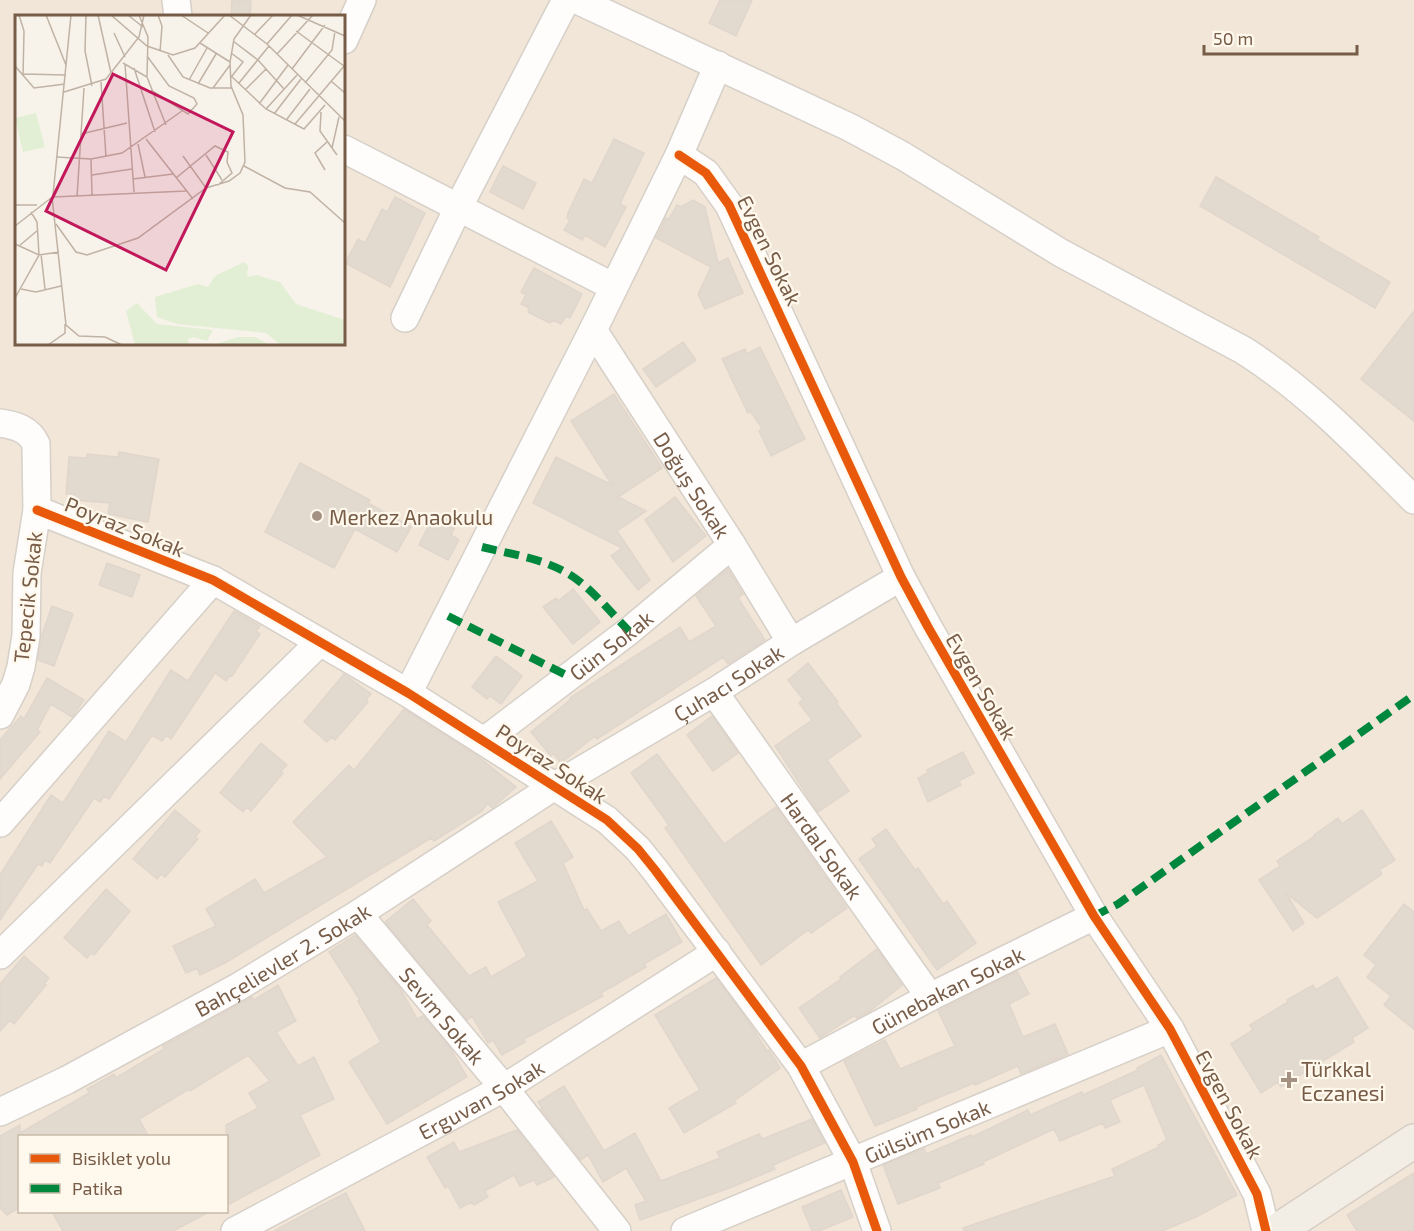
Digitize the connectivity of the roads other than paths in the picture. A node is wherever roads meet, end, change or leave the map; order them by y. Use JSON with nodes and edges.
{"nodes":[{"id":1,"x":176,"y":0,"type":"edge"},
{"id":2,"x":362,"y":0,"type":"edge"},
{"id":3,"x":566,"y":0,"type":"edge"},
{"id":4,"x":578,"y":0,"type":"edge"},
{"id":5,"x":178,"y":15,"type":"edge"},
{"id":6,"x":345,"y":38,"type":"edge"},
{"id":7,"x":718,"y":65,"type":"junction"},
{"id":8,"x":345,"y":150,"type":"edge"},
{"id":9,"x":679,"y":155,"type":"junction"},
{"id":10,"x":458,"y":208,"type":"junction"},
{"id":11,"x":614,"y":288,"type":"junction"},
{"id":12,"x":405,"y":318,"type":"dead end"},
{"id":13,"x":593,"y":330,"type":"junction"},
{"id":14,"x":0,"y":423,"type":"edge"},
{"id":15,"x":1414,"y":500,"type":"edge"},
{"id":16,"x":37,"y":510,"type":"junction"},
{"id":17,"x":732,"y":545,"type":"junction"},
{"id":18,"x":901,"y":577,"type":"junction"},
{"id":19,"x":213,"y":580,"type":"junction"},
{"id":20,"x":320,"y":642,"type":"junction"},
{"id":21,"x":791,"y":642,"type":"junction"},
{"id":22,"x":714,"y":692,"type":"junction"},
{"id":23,"x":408,"y":693,"type":"junction"},
{"id":24,"x":0,"y":715,"type":"edge"},
{"id":25,"x":484,"y":741,"type":"junction"},
{"id":26,"x":553,"y":787,"type":"junction"},
{"id":27,"x":0,"y":823,"type":"edge"},
{"id":28,"x":358,"y":914,"type":"junction"},
{"id":29,"x":1094,"y":916,"type":"junction"},
{"id":30,"x":717,"y":952,"type":"junction"},
{"id":31,"x":0,"y":955,"type":"edge"},
{"id":32,"x":930,"y":997,"type":"junction"},
{"id":33,"x":1170,"y":1029,"type":"junction"},
{"id":34,"x":801,"y":1066,"type":"junction"},
{"id":35,"x":504,"y":1088,"type":"junction"},
{"id":36,"x":0,"y":1112,"type":"edge"},
{"id":37,"x":1414,"y":1141,"type":"edge"},
{"id":38,"x":853,"y":1161,"type":"junction"},
{"id":39,"x":236,"y":1231,"type":"edge"},
{"id":40,"x":617,"y":1231,"type":"edge"},
{"id":41,"x":685,"y":1231,"type":"edge"},
{"id":42,"x":877,"y":1231,"type":"edge"},
{"id":43,"x":1266,"y":1231,"type":"edge"},
{"id":44,"x":1277,"y":1231,"type":"edge"}],
"edges":[{"from":1,"to":5,"type":"street"},
{"from":2,"to":6,"type":"street"},
{"from":3,"to":10,"type":"street"},
{"from":4,"to":7,"type":"street"},
{"from":7,"to":9,"type":"street"},
{"from":7,"to":15,"type":"street"},
{"from":8,"to":10,"type":"street"},
{"from":9,"to":11,"type":"street"},
{"from":9,"to":18,"type":"street","name":"Evgen Sokak"},
{"from":10,"to":11,"type":"street"},
{"from":10,"to":12,"type":"street"},
{"from":11,"to":13,"type":"street"},
{"from":13,"to":17,"type":"street","name":"Doğuş Sokak"},
{"from":13,"to":23,"type":"street"},
{"from":14,"to":16,"type":"street","name":"Tepecik Sokak"},
{"from":16,"to":19,"type":"street","name":"Poyraz Sokak"},
{"from":16,"to":24,"type":"street","name":"Tepecik Sokak"},
{"from":17,"to":21,"type":"street","name":"Doğuş Sokak"},
{"from":17,"to":25,"type":"street","name":"Gün Sokak"},
{"from":18,"to":21,"type":"street","name":"Çuhacı Sokak"},
{"from":18,"to":29,"type":"street","name":"Evgen Sokak"},
{"from":19,"to":20,"type":"street","name":"Poyraz Sokak"},
{"from":19,"to":27,"type":"street"},
{"from":20,"to":23,"type":"street","name":"Poyraz Sokak"},
{"from":20,"to":31,"type":"street"},
{"from":21,"to":22,"type":"street","name":"Çuhacı Sokak"},
{"from":22,"to":26,"type":"street","name":"Çuhacı Sokak"},
{"from":22,"to":32,"type":"street","name":"Hardal Sokak"},
{"from":23,"to":25,"type":"street","name":"Poyraz Sokak"},
{"from":25,"to":26,"type":"street","name":"Poyraz Sokak"},
{"from":26,"to":28,"type":"street","name":"Bahçelievler 2. Sokak"},
{"from":26,"to":30,"type":"street","name":"Poyraz Sokak"},
{"from":28,"to":35,"type":"street","name":"Sevim Sokak"},
{"from":28,"to":36,"type":"street","name":"Bahçelievler 2. Sokak"},
{"from":29,"to":32,"type":"street","name":"Günebakan Sokak"},
{"from":29,"to":33,"type":"street","name":"Evgen Sokak"},
{"from":30,"to":34,"type":"street","name":"Poyraz Sokak"},
{"from":30,"to":35,"type":"street","name":"Erguvan Sokak"},
{"from":32,"to":34,"type":"street","name":"Günebakan Sokak"},
{"from":33,"to":38,"type":"street","name":"Gülsüm Sokak"},
{"from":33,"to":43,"type":"street","name":"Evgen Sokak"},
{"from":34,"to":38,"type":"street","name":"Poyraz Sokak"},
{"from":35,"to":39,"type":"street","name":"Erguvan Sokak"},
{"from":35,"to":40,"type":"street","name":"Sevim Sokak"},
{"from":37,"to":44,"type":"main road"},
{"from":38,"to":41,"type":"street","name":"Gülsüm Sokak"},
{"from":38,"to":42,"type":"street","name":"Poyraz Sokak"}]}
